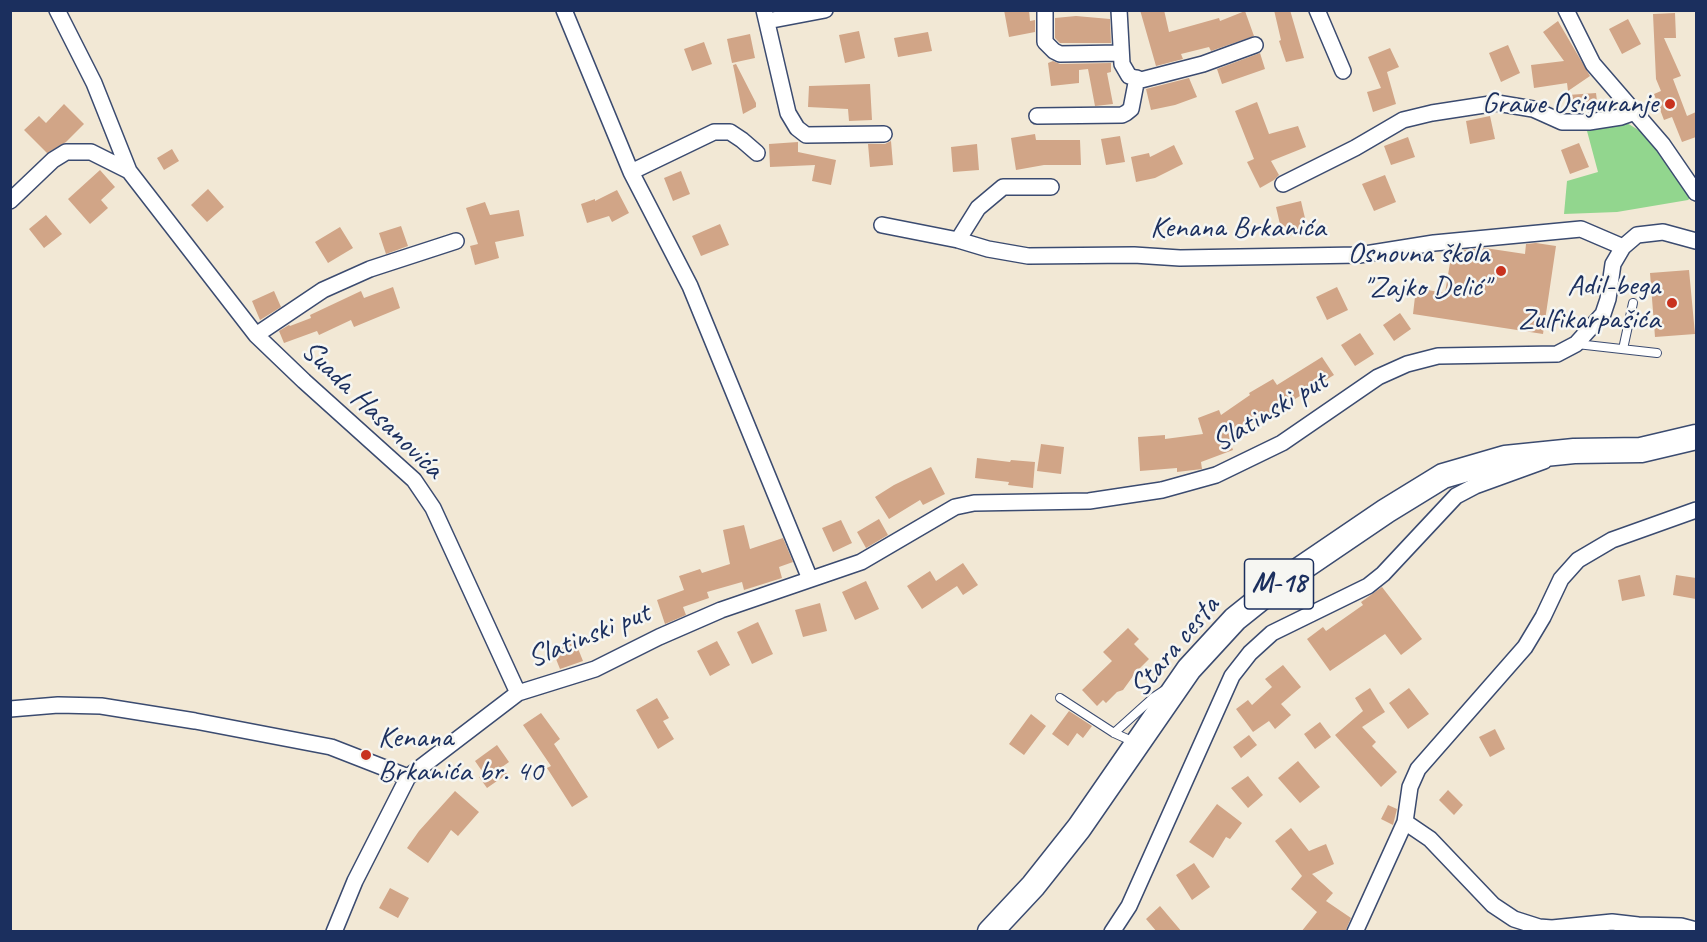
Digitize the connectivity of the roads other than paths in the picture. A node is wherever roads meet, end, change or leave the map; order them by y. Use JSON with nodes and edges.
{"nodes":[{"id":1,"x":57,"y":10,"type":"edge"},
{"id":2,"x":564,"y":10,"type":"edge"},
{"id":3,"x":825,"y":10,"type":"edge"},
{"id":4,"x":1045,"y":10,"type":"edge"},
{"id":5,"x":1119,"y":10,"type":"edge"},
{"id":6,"x":1317,"y":10,"type":"edge"},
{"id":7,"x":1566,"y":10,"type":"edge"},
{"id":8,"x":766,"y":16,"type":"edge"},
{"id":9,"x":1255,"y":45,"type":"dead end"},
{"id":10,"x":1121,"y":53,"type":"junction"},
{"id":11,"x":1343,"y":71,"type":"dead end"},
{"id":12,"x":1137,"y":78,"type":"junction"},
{"id":13,"x":1635,"y":112,"type":"junction"},
{"id":14,"x":1037,"y":116,"type":"dead end"},
{"id":15,"x":884,"y":134,"type":"dead end"},
{"id":16,"x":757,"y":153,"type":"dead end"},
{"id":17,"x":129,"y":171,"type":"junction"},
{"id":18,"x":631,"y":172,"type":"junction"},
{"id":19,"x":1283,"y":184,"type":"dead end"},
{"id":20,"x":1051,"y":187,"type":"dead end"},
{"id":21,"x":1696,"y":193,"type":"edge"},
{"id":22,"x":10,"y":201,"type":"edge"},
{"id":23,"x":882,"y":225,"type":"dead end"},
{"id":24,"x":958,"y":240,"type":"junction"},
{"id":25,"x":456,"y":241,"type":"dead end"},
{"id":26,"x":1696,"y":241,"type":"edge"},
{"id":27,"x":1623,"y":247,"type":"junction"},
{"id":28,"x":1633,"y":303,"type":"dead end"},
{"id":29,"x":256,"y":335,"type":"junction"},
{"id":30,"x":1576,"y":344,"type":"junction"},
{"id":31,"x":1623,"y":349,"type":"junction"},
{"id":32,"x":1657,"y":353,"type":"dead end"},
{"id":33,"x":1696,"y":437,"type":"edge"},
{"id":34,"x":1574,"y":450,"type":"junction"},
{"id":35,"x":1696,"y":510,"type":"edge"},
{"id":36,"x":810,"y":579,"type":"junction"},
{"id":37,"x":1176,"y":688,"type":"junction"},
{"id":38,"x":518,"y":693,"type":"junction"},
{"id":39,"x":1060,"y":698,"type":"dead end"},
{"id":40,"x":10,"y":709,"type":"edge"},
{"id":41,"x":1114,"y":733,"type":"junction"},
{"id":42,"x":1138,"y":744,"type":"junction"},
{"id":43,"x":408,"y":777,"type":"junction"},
{"id":44,"x":1405,"y":822,"type":"junction"},
{"id":45,"x":1638,"y":928,"type":"edge"},
{"id":46,"x":1696,"y":930,"type":"edge"},
{"id":47,"x":334,"y":932,"type":"edge"},
{"id":48,"x":990,"y":932,"type":"edge"},
{"id":49,"x":1112,"y":932,"type":"edge"},
{"id":50,"x":1355,"y":932,"type":"edge"}],
"edges":[{"from":1,"to":17,"type":"street","name":"Suada Hasanovića"},
{"from":2,"to":18,"type":"street"},
{"from":3,"to":8,"type":"street"},
{"from":4,"to":10,"type":"street"},
{"from":5,"to":10,"type":"street"},
{"from":6,"to":11,"type":"street"},
{"from":7,"to":13,"type":"street"},
{"from":8,"to":15,"type":"street"},
{"from":9,"to":12,"type":"street"},
{"from":10,"to":12,"type":"street"},
{"from":12,"to":14,"type":"street"},
{"from":13,"to":19,"type":"street"},
{"from":13,"to":21,"type":"street"},
{"from":16,"to":18,"type":"street"},
{"from":17,"to":22,"type":"street","name":"Suada Hasanovića"},
{"from":17,"to":29,"type":"street","name":"Suada Hasanovića"},
{"from":18,"to":36,"type":"street"},
{"from":20,"to":24,"type":"street"},
{"from":23,"to":24,"type":"street","name":"Kenana Brkanića"},
{"from":24,"to":27,"type":"street","name":"Kenana Brkanića"},
{"from":25,"to":29,"type":"street","name":"Suada Hasanovića"},
{"from":26,"to":27,"type":"street"},
{"from":27,"to":30,"type":"street","name":"Slatinski put"},
{"from":28,"to":31,"type":"lane"},
{"from":29,"to":38,"type":"street","name":"Suada Hasanovića"},
{"from":30,"to":31,"type":"lane"},
{"from":30,"to":36,"type":"street","name":"Slatinski put"},
{"from":31,"to":32,"type":"lane"},
{"from":33,"to":34,"type":"main road","name":"Stara cesta","number":"M-18"},
{"from":34,"to":37,"type":"main road","name":"Stara cesta","number":"M-18"},
{"from":34,"to":49,"type":"street","name":"Stara cesta"},
{"from":35,"to":44,"type":"street"},
{"from":36,"to":38,"type":"street","name":"Slatinski put"},
{"from":37,"to":41,"type":"lane"},
{"from":37,"to":42,"type":"main road","name":"Stara cesta","number":"M-18"},
{"from":38,"to":43,"type":"street","name":"Slatinski put"},
{"from":39,"to":41,"type":"lane"},
{"from":40,"to":43,"type":"street"},
{"from":41,"to":42,"type":"lane"},
{"from":42,"to":48,"type":"main road","name":"Stara cesta","number":"M-18"},
{"from":43,"to":47,"type":"street","name":"Slatinski put"},
{"from":44,"to":45,"type":"street"},
{"from":44,"to":50,"type":"street"},
{"from":45,"to":46,"type":"street"}]}
